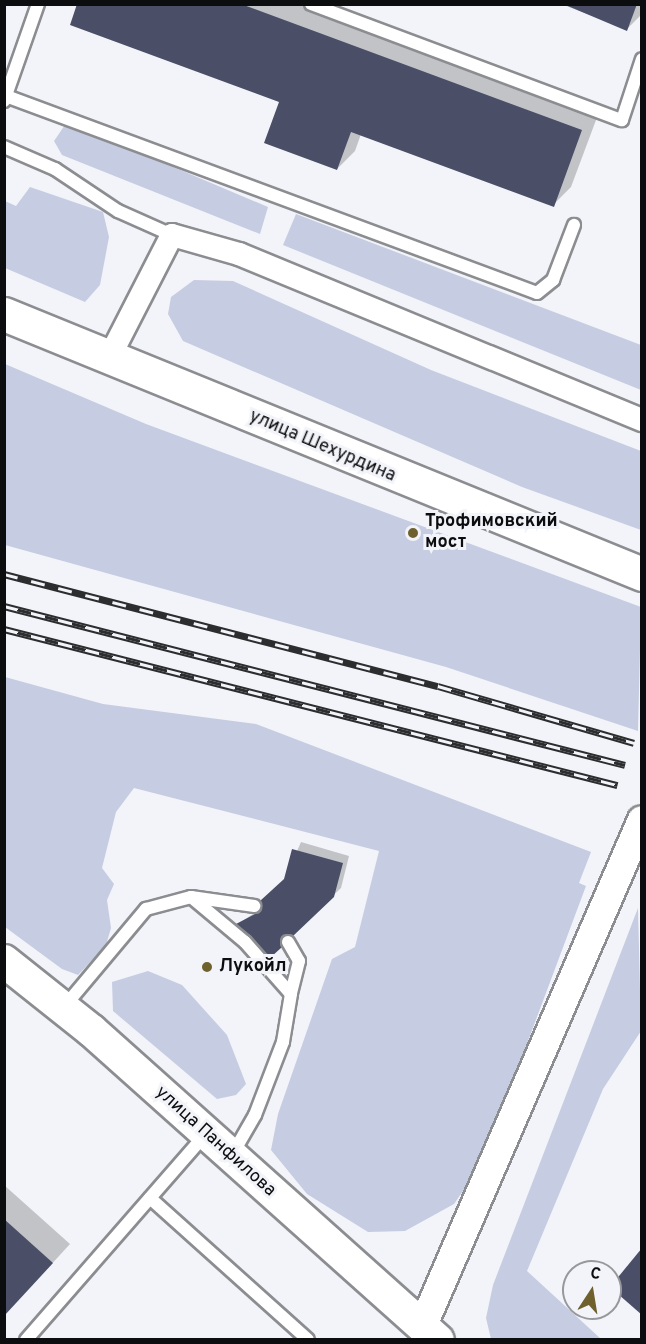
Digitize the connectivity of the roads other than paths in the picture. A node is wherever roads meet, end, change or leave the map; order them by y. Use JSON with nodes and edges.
{"nodes":[{"id":1,"x":38,"y":4,"type":"edge"},
{"id":2,"x":311,"y":4,"type":"edge"},
{"id":3,"x":642,"y":59,"type":"edge"},
{"id":4,"x":5,"y":98,"type":"edge"},
{"id":5,"x":4,"y":147,"type":"edge"},
{"id":6,"x":574,"y":225,"type":"dead end"},
{"id":7,"x":172,"y":235,"type":"junction"},
{"id":8,"x":4,"y":314,"type":"edge"},
{"id":9,"x":109,"y":358,"type":"junction"},
{"id":10,"x":642,"y":420,"type":"edge"},
{"id":11,"x":642,"y":574,"type":"edge"},
{"id":12,"x":642,"y":820,"type":"edge"},
{"id":13,"x":191,"y":897,"type":"junction"},
{"id":14,"x":254,"y":906,"type":"dead end"},
{"id":15,"x":288,"y":942,"type":"dead end"},
{"id":16,"x":4,"y":961,"type":"edge"},
{"id":17,"x":291,"y":994,"type":"junction"},
{"id":18,"x":63,"y":1008,"type":"junction"},
{"id":19,"x":207,"y":1133,"type":"junction"},
{"id":20,"x":232,"y":1156,"type":"junction"},
{"id":21,"x":150,"y":1198,"type":"junction"},
{"id":22,"x":431,"y":1332,"type":"edge"},
{"id":23,"x":26,"y":1340,"type":"edge"},
{"id":24,"x":308,"y":1340,"type":"edge"}],
"edges":[{"from":1,"to":4,"type":"lane"},
{"from":2,"to":3,"type":"lane"},
{"from":4,"to":6,"type":"lane"},
{"from":5,"to":7,"type":"lane"},
{"from":7,"to":9,"type":"street"},
{"from":7,"to":10,"type":"street"},
{"from":8,"to":9,"type":"main road","name":"улица Шехурдина"},
{"from":9,"to":11,"type":"main road","name":"улица Шехурдина"},
{"from":12,"to":22,"type":"street"},
{"from":13,"to":14,"type":"lane"},
{"from":13,"to":17,"type":"lane"},
{"from":13,"to":18,"type":"lane"},
{"from":15,"to":17,"type":"lane"},
{"from":16,"to":18,"type":"main road","name":"улица Панфилова"},
{"from":17,"to":20,"type":"lane"},
{"from":18,"to":19,"type":"main road","name":"улица Панфилова"},
{"from":19,"to":20,"type":"main road","name":"улица Панфилова"},
{"from":19,"to":21,"type":"lane"},
{"from":20,"to":22,"type":"main road","name":"улица Панфилова"},
{"from":21,"to":23,"type":"lane"},
{"from":21,"to":24,"type":"lane"}]}
